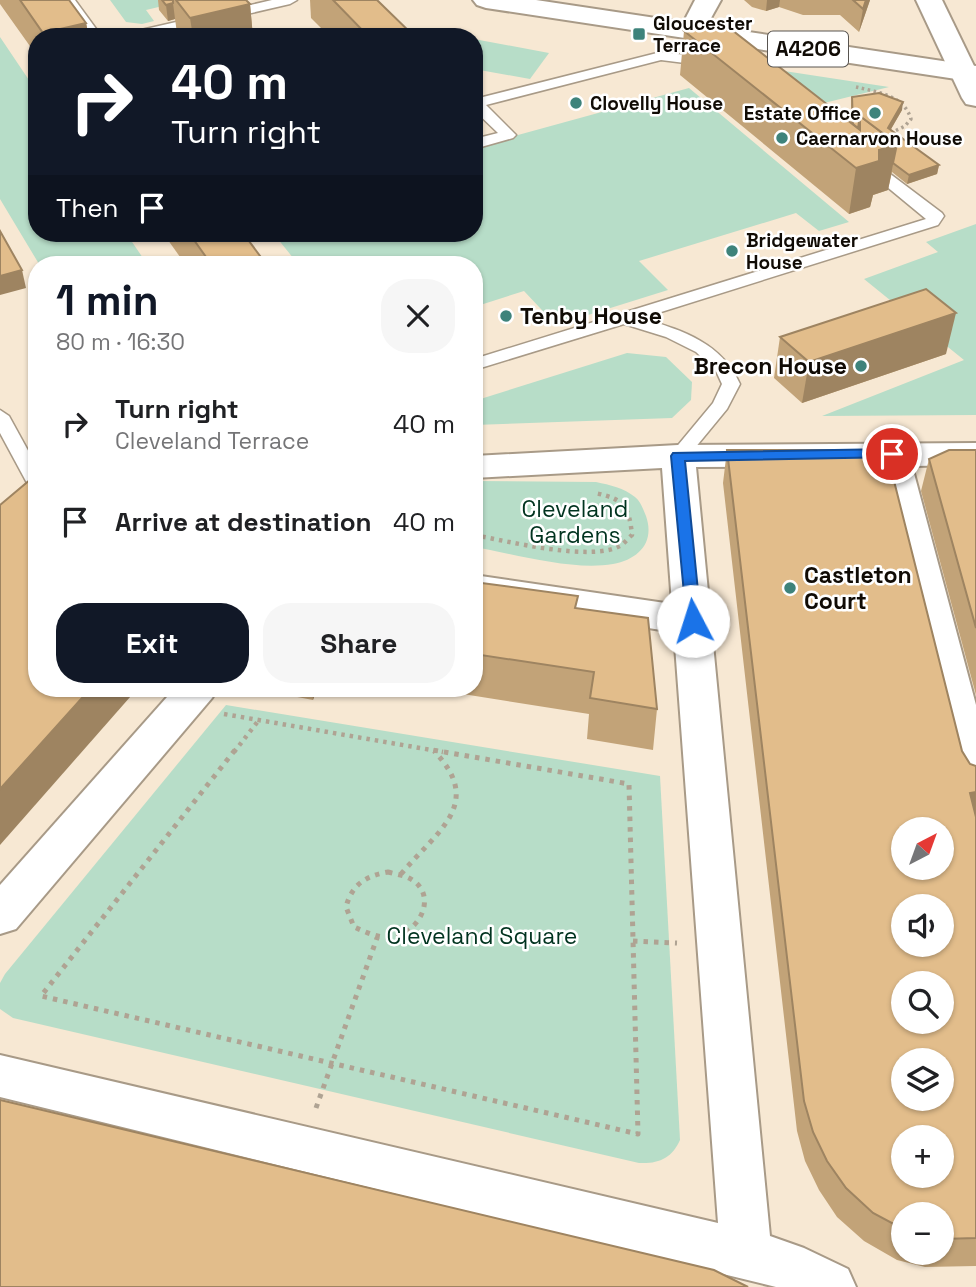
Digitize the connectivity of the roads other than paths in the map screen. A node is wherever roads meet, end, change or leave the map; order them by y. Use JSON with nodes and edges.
{"nodes":[{"id":1,"x":68,"y":0,"type":"edge"},
{"id":2,"x":290,"y":0,"type":"edge"},
{"id":3,"x":486,"y":0,"type":"edge"},
{"id":4,"x":708,"y":0,"type":"edge"},
{"id":5,"x":929,"y":0,"type":"edge"},
{"id":6,"x":88,"y":28,"type":"edge"},
{"id":7,"x":167,"y":28,"type":"edge"},
{"id":8,"x":692,"y":31,"type":"junction"},
{"id":9,"x":721,"y":64,"type":"edge"},
{"id":10,"x":970,"y":73,"type":"edge"},
{"id":11,"x":976,"y":98,"type":"edge"},
{"id":12,"x":483,"y":100,"type":"edge"},
{"id":13,"x":483,"y":110,"type":"edge"},
{"id":14,"x":483,"y":142,"type":"edge"},
{"id":15,"x":847,"y":147,"type":"edge"},
{"id":16,"x":626,"y":319,"type":"junction"},
{"id":17,"x":483,"y":362,"type":"edge"},
{"id":18,"x":0,"y":416,"type":"edge"},
{"id":19,"x":892,"y":454,"type":"junction"},
{"id":20,"x":976,"y":454,"type":"edge"},
{"id":21,"x":678,"y":456,"type":"junction"},
{"id":22,"x":483,"y":467,"type":"edge"},
{"id":23,"x":28,"y":484,"type":"edge"},
{"id":24,"x":483,"y":589,"type":"edge"},
{"id":25,"x":693,"y":621,"type":"junction"},
{"id":26,"x":190,"y":697,"type":"edge"},
{"id":27,"x":976,"y":783,"type":"edge"},
{"id":28,"x":0,"y":916,"type":"edge"},
{"id":29,"x":0,"y":1076,"type":"edge"},
{"id":30,"x":746,"y":1254,"type":"junction"},
{"id":31,"x":830,"y":1287,"type":"edge"}],
"edges":[{"from":1,"to":6,"type":"lane"},
{"from":2,"to":7,"type":"lane"},
{"from":3,"to":8,"type":"street","number":"A4206"},
{"from":4,"to":8,"type":"street"},
{"from":5,"to":10,"type":"street"},
{"from":8,"to":10,"type":"street","number":"A4206"},
{"from":9,"to":12,"type":"lane"},
{"from":10,"to":11,"type":"street"},
{"from":13,"to":14,"type":"lane"},
{"from":15,"to":16,"type":"lane"},
{"from":16,"to":17,"type":"lane"},
{"from":16,"to":21,"type":"lane"},
{"from":18,"to":23,"type":"lane"},
{"from":19,"to":20,"type":"street"},
{"from":19,"to":21,"type":"street"},
{"from":19,"to":27,"type":"street"},
{"from":21,"to":22,"type":"street"},
{"from":21,"to":25,"type":"street"},
{"from":24,"to":25,"type":"street"},
{"from":25,"to":30,"type":"street"},
{"from":26,"to":28,"type":"street"},
{"from":29,"to":30,"type":"street"},
{"from":30,"to":31,"type":"street"}]}
